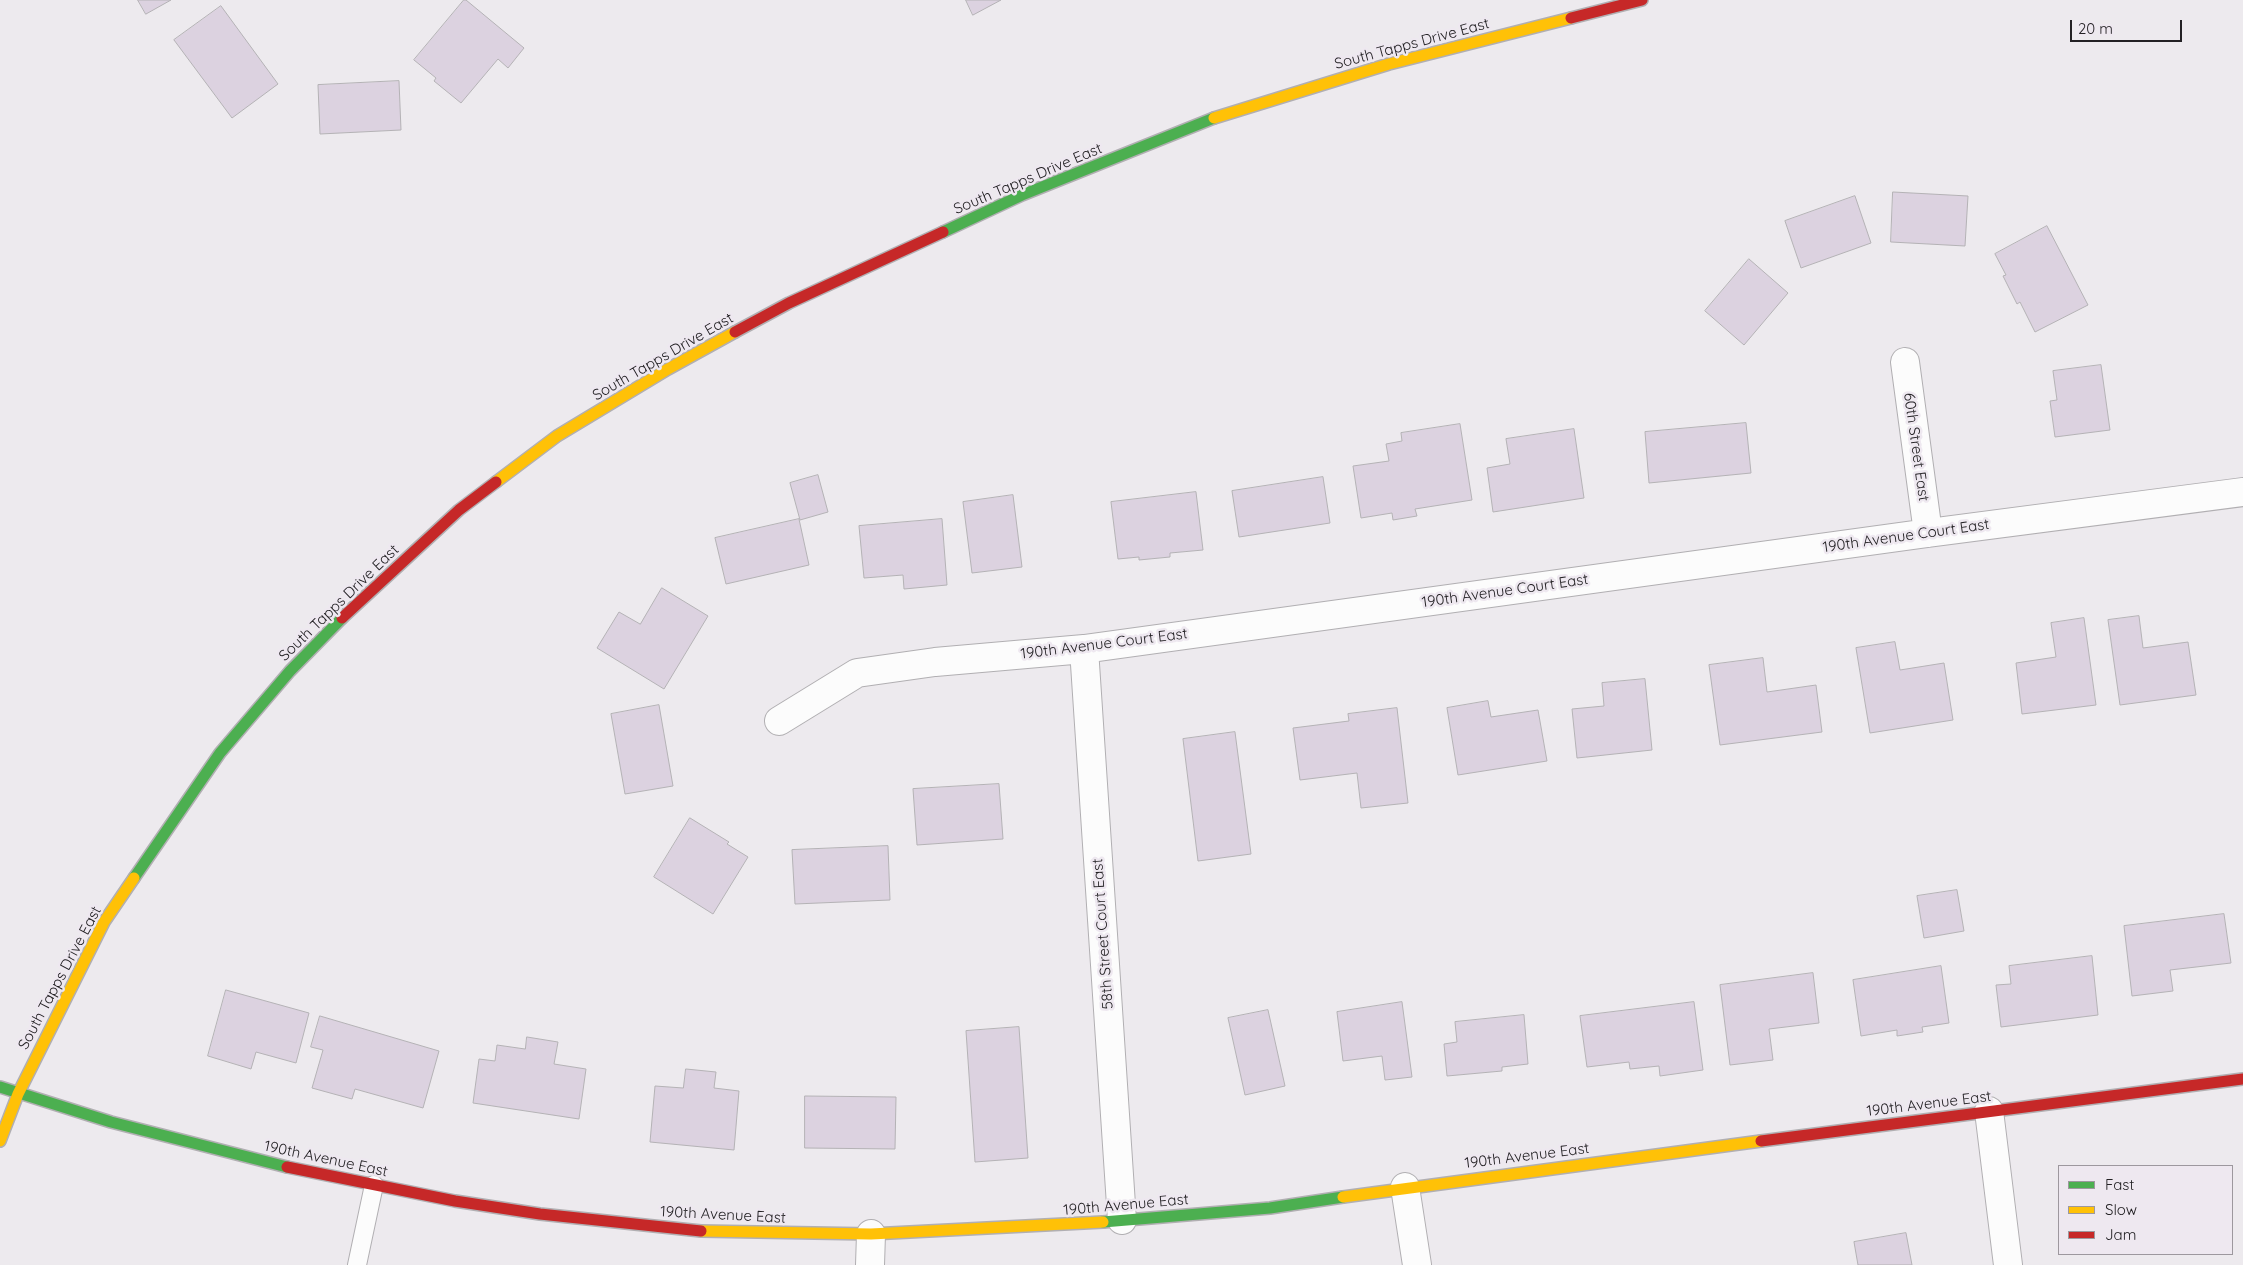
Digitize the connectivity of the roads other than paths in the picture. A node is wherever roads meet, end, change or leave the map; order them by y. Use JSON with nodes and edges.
{"nodes":[{"id":1,"x":1642,"y":0,"type":"edge"},
{"id":2,"x":1905,"y":362,"type":"dead end"},
{"id":3,"x":2243,"y":492,"type":"edge"},
{"id":4,"x":1928,"y":533,"type":"junction"},
{"id":5,"x":1084,"y":649,"type":"junction"},
{"id":6,"x":779,"y":722,"type":"dead end"},
{"id":7,"x":2243,"y":1079,"type":"edge"},
{"id":8,"x":0,"y":1087,"type":"edge"},
{"id":9,"x":18,"y":1094,"type":"junction"},
{"id":10,"x":1990,"y":1112,"type":"junction"},
{"id":11,"x":0,"y":1141,"type":"edge"},
{"id":12,"x":374,"y":1185,"type":"junction"},
{"id":13,"x":1405,"y":1187,"type":"junction"},
{"id":14,"x":1122,"y":1220,"type":"junction"},
{"id":15,"x":871,"y":1234,"type":"junction"},
{"id":16,"x":356,"y":1265,"type":"edge"},
{"id":17,"x":870,"y":1265,"type":"edge"},
{"id":18,"x":1417,"y":1265,"type":"edge"},
{"id":19,"x":2008,"y":1265,"type":"edge"}],
"edges":[{"from":1,"to":9,"type":"street","name":"South Tapps Drive East"},
{"from":2,"to":4,"type":"street","name":"60th Street East"},
{"from":3,"to":4,"type":"street","name":"190th Avenue Court East"},
{"from":4,"to":5,"type":"street","name":"190th Avenue Court East"},
{"from":5,"to":6,"type":"street","name":"190th Avenue Court East"},
{"from":5,"to":14,"type":"street","name":"58th Street Court East"},
{"from":7,"to":10,"type":"street","name":"190th Avenue East"},
{"from":8,"to":9,"type":"street","name":"190th Avenue East"},
{"from":9,"to":11,"type":"street","name":"South Tapps Drive East"},
{"from":9,"to":12,"type":"street","name":"190th Avenue East"},
{"from":10,"to":13,"type":"street","name":"190th Avenue East"},
{"from":10,"to":19,"type":"street"},
{"from":12,"to":15,"type":"street","name":"190th Avenue East"},
{"from":12,"to":16,"type":"lane"},
{"from":13,"to":14,"type":"street","name":"190th Avenue East"},
{"from":13,"to":18,"type":"street"},
{"from":14,"to":15,"type":"street","name":"190th Avenue East"},
{"from":15,"to":17,"type":"street"}]}
